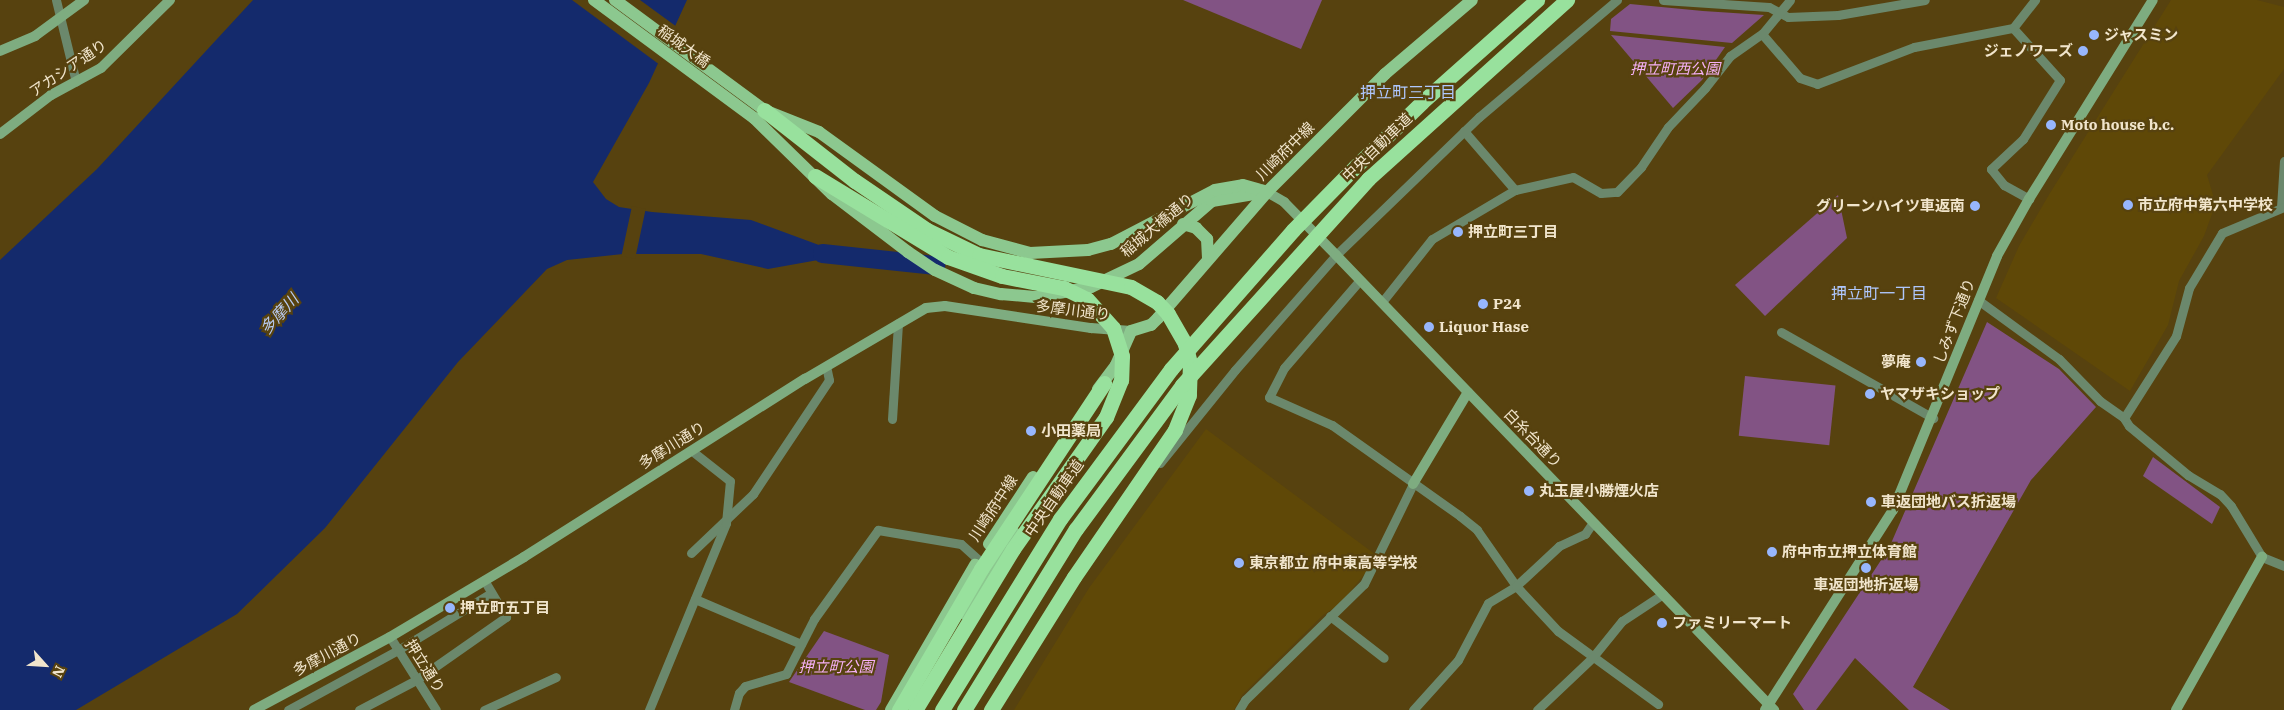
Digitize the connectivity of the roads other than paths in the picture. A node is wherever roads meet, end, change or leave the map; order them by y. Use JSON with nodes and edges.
{"nodes":[{"id":1,"x":56,"y":0,"type":"edge"},
{"id":2,"x":84,"y":0,"type":"edge"},
{"id":3,"x":170,"y":0,"type":"edge"},
{"id":4,"x":594,"y":0,"type":"edge"},
{"id":5,"x":615,"y":0,"type":"edge"},
{"id":6,"x":1472,"y":0,"type":"edge"},
{"id":7,"x":1538,"y":0,"type":"edge"},
{"id":8,"x":1567,"y":0,"type":"edge"},
{"id":9,"x":1617,"y":0,"type":"edge"},
{"id":10,"x":1663,"y":0,"type":"edge"},
{"id":11,"x":1790,"y":0,"type":"edge"},
{"id":12,"x":1925,"y":0,"type":"edge"},
{"id":13,"x":2034,"y":0,"type":"edge"},
{"id":14,"x":2153,"y":0,"type":"edge"},
{"id":15,"x":1779,"y":13,"type":"junction"},
{"id":16,"x":60,"y":18,"type":"junction"},
{"id":17,"x":2013,"y":28,"type":"junction"},
{"id":18,"x":1762,"y":34,"type":"junction"},
{"id":19,"x":0,"y":52,"type":"edge"},
{"id":20,"x":76,"y":82,"type":"junction"},
{"id":21,"x":759,"y":114,"type":"junction"},
{"id":22,"x":1464,"y":131,"type":"junction"},
{"id":23,"x":0,"y":134,"type":"edge"},
{"id":24,"x":2284,"y":161,"type":"edge"},
{"id":25,"x":815,"y":176,"type":"junction"},
{"id":26,"x":1515,"y":190,"type":"junction"},
{"id":27,"x":1267,"y":192,"type":"junction"},
{"id":28,"x":2029,"y":199,"type":"junction"},
{"id":29,"x":2282,"y":207,"type":"edge"},
{"id":30,"x":1183,"y":224,"type":"junction"},
{"id":31,"x":1336,"y":255,"type":"junction"},
{"id":32,"x":1208,"y":258,"type":"junction"},
{"id":33,"x":1360,"y":280,"type":"junction"},
{"id":34,"x":1978,"y":300,"type":"junction"},
{"id":35,"x":1382,"y":302,"type":"junction"},
{"id":36,"x":898,"y":323,"type":"junction"},
{"id":37,"x":1131,"y":331,"type":"junction"},
{"id":38,"x":1781,"y":332,"type":"dead end"},
{"id":39,"x":826,"y":366,"type":"junction"},
{"id":40,"x":1104,"y":383,"type":"junction"},
{"id":41,"x":1468,"y":392,"type":"junction"},
{"id":42,"x":892,"y":418,"type":"dead end"},
{"id":43,"x":1933,"y":418,"type":"junction"},
{"id":44,"x":2124,"y":418,"type":"junction"},
{"id":45,"x":692,"y":451,"type":"junction"},
{"id":46,"x":1414,"y":484,"type":"junction"},
{"id":47,"x":1593,"y":522,"type":"junction"},
{"id":48,"x":726,"y":523,"type":"junction"},
{"id":49,"x":691,"y":553,"type":"dead end"},
{"id":50,"x":2262,"y":556,"type":"junction"},
{"id":51,"x":978,"y":560,"type":"junction"},
{"id":52,"x":2284,"y":566,"type":"edge"},
{"id":53,"x":484,"y":580,"type":"junction"},
{"id":54,"x":1516,"y":586,"type":"junction"},
{"id":55,"x":491,"y":593,"type":"junction"},
{"id":56,"x":1662,"y":594,"type":"junction"},
{"id":57,"x":694,"y":599,"type":"junction"},
{"id":58,"x":1330,"y":616,"type":"junction"},
{"id":59,"x":940,"y":622,"type":"junction"},
{"id":60,"x":953,"y":630,"type":"junction"},
{"id":61,"x":390,"y":636,"type":"junction"},
{"id":62,"x":801,"y":644,"type":"junction"},
{"id":63,"x":398,"y":650,"type":"junction"},
{"id":64,"x":1384,"y":658,"type":"dead end"},
{"id":65,"x":1592,"y":658,"type":"junction"},
{"id":66,"x":556,"y":677,"type":"dead end"},
{"id":67,"x":416,"y":680,"type":"junction"},
{"id":68,"x":1658,"y":704,"type":"dead end"},
{"id":69,"x":1769,"y":708,"type":"edge"},
{"id":70,"x":291,"y":709,"type":"edge"},
{"id":71,"x":254,"y":710,"type":"edge"},
{"id":72,"x":358,"y":710,"type":"edge"},
{"id":73,"x":436,"y":710,"type":"edge"},
{"id":74,"x":484,"y":710,"type":"edge"},
{"id":75,"x":649,"y":710,"type":"edge"},
{"id":76,"x":734,"y":710,"type":"edge"},
{"id":77,"x":891,"y":710,"type":"edge"},
{"id":78,"x":899,"y":710,"type":"edge"},
{"id":79,"x":915,"y":710,"type":"edge"},
{"id":80,"x":942,"y":710,"type":"edge"},
{"id":81,"x":964,"y":710,"type":"edge"},
{"id":82,"x":991,"y":710,"type":"edge"},
{"id":83,"x":997,"y":710,"type":"edge"},
{"id":84,"x":1239,"y":710,"type":"edge"},
{"id":85,"x":1413,"y":710,"type":"edge"},
{"id":86,"x":1537,"y":710,"type":"edge"},
{"id":87,"x":2176,"y":710,"type":"edge"}],
"edges":[{"from":1,"to":16,"type":"street"},
{"from":2,"to":16,"type":"street"},
{"from":3,"to":20,"type":"street","name":"アカシア通り"},
{"from":4,"to":21,"type":"main road","name":"稲城大橋"},
{"from":5,"to":21,"type":"main road","name":"稲城大橋"},
{"from":6,"to":27,"type":"main road","name":"川崎府中線"},
{"from":7,"to":80,"type":"highway","name":"中央自動車道"},
{"from":8,"to":81,"type":"highway","name":"中央自動車道"},
{"from":9,"to":22,"type":"street"},
{"from":10,"to":15,"type":"street"},
{"from":11,"to":15,"type":"street"},
{"from":12,"to":15,"type":"street"},
{"from":13,"to":17,"type":"street"},
{"from":14,"to":28,"type":"street","name":"しみず下通り"},
{"from":15,"to":18,"type":"street"},
{"from":16,"to":19,"type":"street"},
{"from":16,"to":20,"type":"street"},
{"from":17,"to":18,"type":"street"},
{"from":17,"to":28,"type":"street"},
{"from":18,"to":26,"type":"street"},
{"from":20,"to":23,"type":"street","name":"アカシア通り"},
{"from":21,"to":25,"type":"main road","name":"稲城大橋通り"},
{"from":21,"to":27,"type":"main road","name":"稲城大橋通り"},
{"from":21,"to":82,"type":"highway"},
{"from":22,"to":26,"type":"street"},
{"from":22,"to":31,"type":"street"},
{"from":24,"to":29,"type":"street"},
{"from":25,"to":30,"type":"main road","name":"稲城大橋通り"},
{"from":25,"to":79,"type":"highway"},
{"from":26,"to":35,"type":"street"},
{"from":27,"to":30,"type":"main road","name":"稲城大橋通り"},
{"from":27,"to":31,"type":"street","name":"白糸台通り"},
{"from":27,"to":32,"type":"main road","name":"川崎府中線"},
{"from":28,"to":34,"type":"street","name":"しみず下通り"},
{"from":29,"to":44,"type":"street"},
{"from":30,"to":32,"type":"main road"},
{"from":31,"to":33,"type":"street","name":"白糸台通り"},
{"from":31,"to":83,"type":"street"},
{"from":32,"to":37,"type":"main road","name":"川崎府中線"},
{"from":33,"to":35,"type":"street","name":"白糸台通り"},
{"from":33,"to":46,"type":"street"},
{"from":34,"to":43,"type":"street","name":"しみず下通り"},
{"from":34,"to":44,"type":"street"},
{"from":35,"to":41,"type":"street","name":"白糸台通り"},
{"from":36,"to":37,"type":"street","name":"多摩川通り"},
{"from":36,"to":39,"type":"street","name":"多摩川通り"},
{"from":36,"to":42,"type":"street"},
{"from":37,"to":40,"type":"main road","name":"川崎府中線"},
{"from":37,"to":60,"type":"main road"},
{"from":38,"to":43,"type":"street"},
{"from":39,"to":45,"type":"street","name":"多摩川通り"},
{"from":39,"to":48,"type":"street"},
{"from":40,"to":51,"type":"main road","name":"川崎府中線"},
{"from":40,"to":78,"type":"highway"},
{"from":41,"to":46,"type":"street"},
{"from":41,"to":47,"type":"street","name":"白糸台通り"},
{"from":43,"to":69,"type":"street","name":"しみず下通り"},
{"from":44,"to":50,"type":"street"},
{"from":45,"to":48,"type":"street"},
{"from":45,"to":53,"type":"street","name":"多摩川通り"},
{"from":46,"to":54,"type":"street"},
{"from":46,"to":58,"type":"street"},
{"from":47,"to":54,"type":"street"},
{"from":47,"to":56,"type":"street","name":"白糸台通り"},
{"from":48,"to":49,"type":"street"},
{"from":48,"to":57,"type":"street"},
{"from":50,"to":52,"type":"street"},
{"from":50,"to":87,"type":"street"},
{"from":51,"to":59,"type":"main road","name":"川崎府中線"},
{"from":51,"to":62,"type":"street"},
{"from":53,"to":55,"type":"street"},
{"from":53,"to":61,"type":"street","name":"多摩川通り"},
{"from":54,"to":65,"type":"street"},
{"from":54,"to":85,"type":"street"},
{"from":55,"to":63,"type":"street"},
{"from":55,"to":67,"type":"street"},
{"from":56,"to":65,"type":"street"},
{"from":56,"to":69,"type":"street","name":"白糸台通り"},
{"from":57,"to":62,"type":"street"},
{"from":57,"to":75,"type":"street"},
{"from":58,"to":64,"type":"street"},
{"from":58,"to":84,"type":"street"},
{"from":59,"to":60,"type":"main road"},
{"from":59,"to":77,"type":"main road","name":"川崎府中線"},
{"from":60,"to":78,"type":"main road"},
{"from":61,"to":63,"type":"street","name":"押立通り"},
{"from":61,"to":71,"type":"street","name":"多摩川通り"},
{"from":62,"to":76,"type":"street"},
{"from":63,"to":67,"type":"street","name":"押立通り"},
{"from":63,"to":70,"type":"street"},
{"from":65,"to":68,"type":"street"},
{"from":65,"to":86,"type":"street"},
{"from":66,"to":74,"type":"street"},
{"from":67,"to":72,"type":"street"},
{"from":67,"to":73,"type":"street","name":"押立通り"}]}
